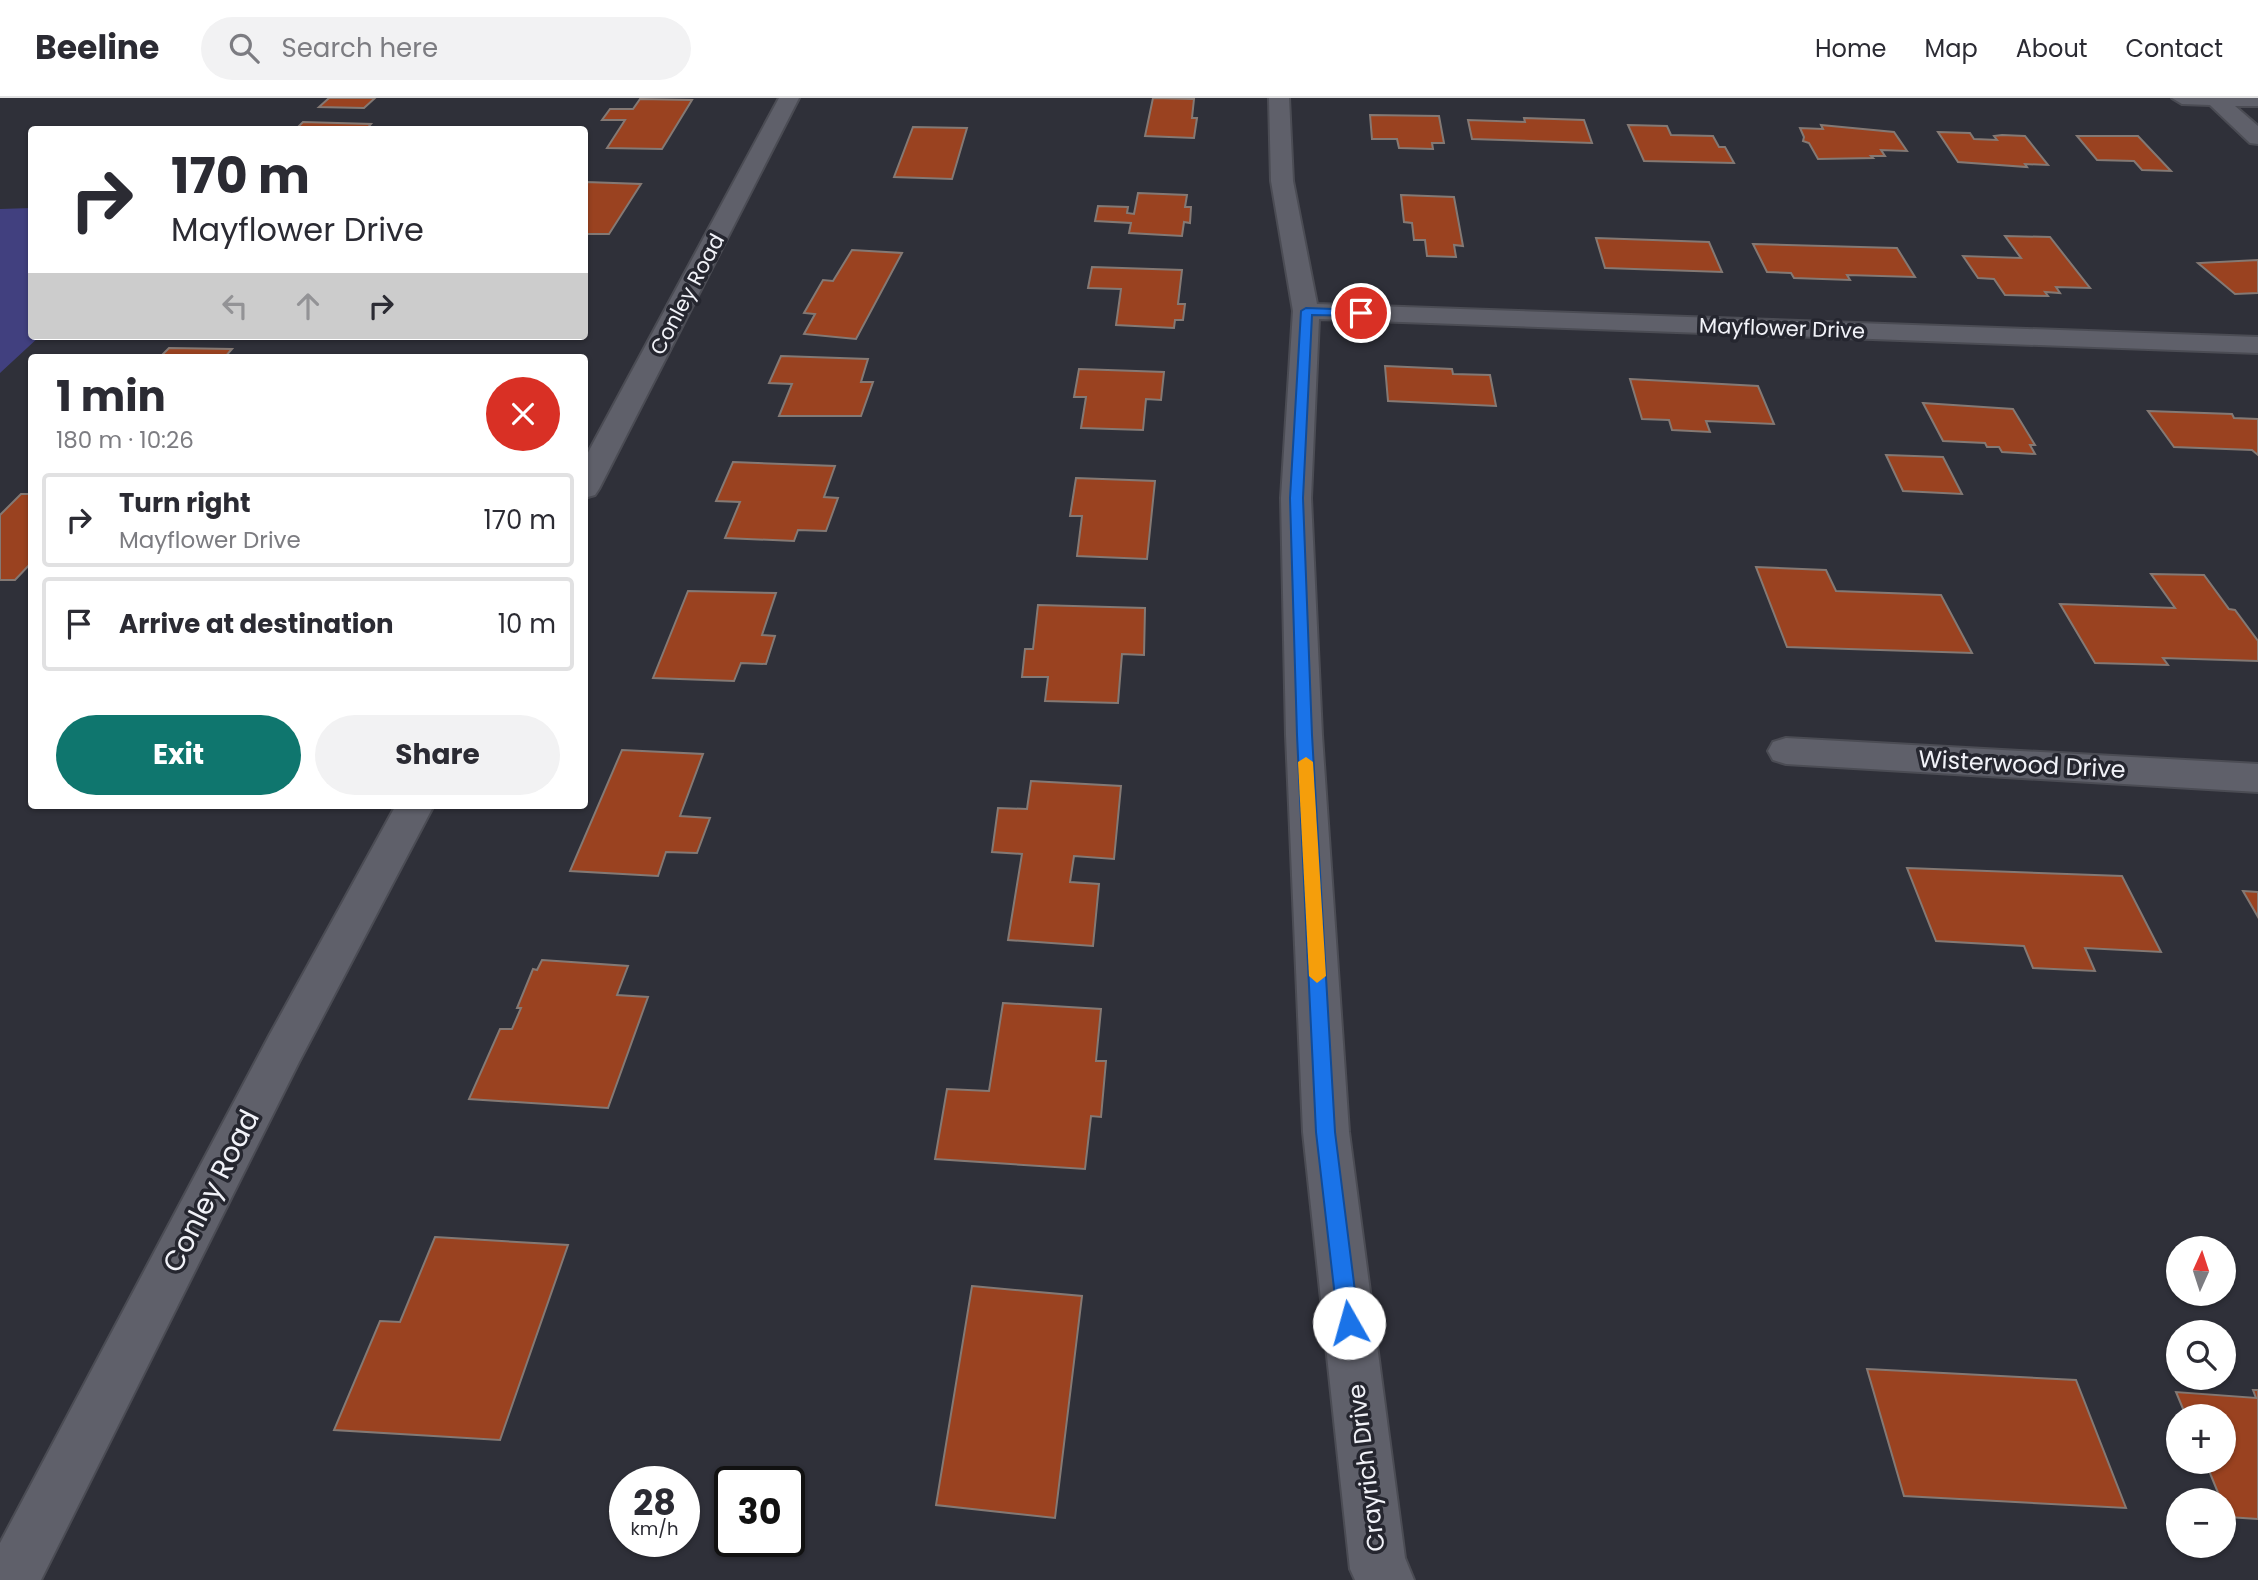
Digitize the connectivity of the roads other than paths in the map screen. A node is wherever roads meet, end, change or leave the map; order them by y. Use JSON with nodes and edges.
{"nodes":[{"id":1,"x":789,"y":98,"type":"edge"},
{"id":2,"x":1279,"y":98,"type":"edge"},
{"id":3,"x":2182,"y":98,"type":"edge"},
{"id":4,"x":2215,"y":99,"type":"edge"},
{"id":5,"x":2258,"y":100,"type":"edge"},
{"id":6,"x":2258,"y":138,"type":"edge"},
{"id":7,"x":1306,"y":311,"type":"junction"},
{"id":8,"x":2258,"y":345,"type":"edge"},
{"id":9,"x":588,"y":481,"type":"edge"},
{"id":10,"x":1786,"y":751,"type":"dead end"},
{"id":11,"x":2258,"y":778,"type":"edge"},
{"id":12,"x":413,"y":809,"type":"edge"},
{"id":13,"x":10,"y":1580,"type":"edge"},
{"id":14,"x":1386,"y":1580,"type":"edge"}],
"edges":[{"from":1,"to":9,"type":"street","name":"Conley Road"},
{"from":2,"to":7,"type":"street","name":"Crayrich Drive"},
{"from":3,"to":4,"type":"street"},
{"from":4,"to":5,"type":"street"},
{"from":4,"to":6,"type":"street"},
{"from":7,"to":8,"type":"street","name":"Mayflower Drive"},
{"from":7,"to":14,"type":"street","name":"Crayrich Drive"},
{"from":10,"to":11,"type":"street","name":"Wisterwood Drive"},
{"from":12,"to":13,"type":"street","name":"Conley Road"}]}
